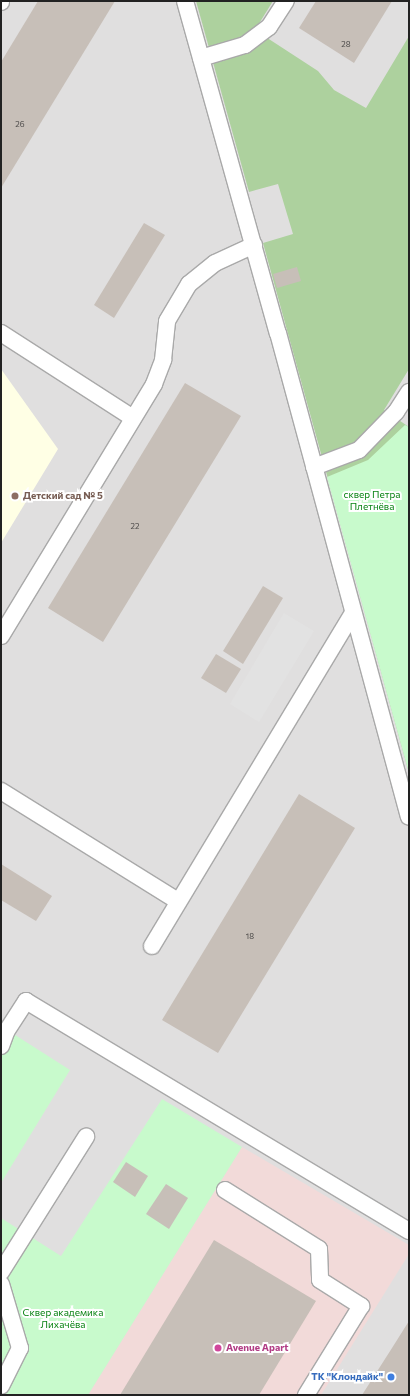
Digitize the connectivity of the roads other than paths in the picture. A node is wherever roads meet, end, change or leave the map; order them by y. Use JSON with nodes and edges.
{"nodes":[{"id":1,"x":185,"y":1,"type":"edge"},
{"id":2,"x":286,"y":1,"type":"edge"},
{"id":3,"x":201,"y":58,"type":"junction"},
{"id":4,"x":254,"y":245,"type":"junction"},
{"id":5,"x":1,"y":333,"type":"edge"},
{"id":6,"x":409,"y":392,"type":"edge"},
{"id":7,"x":133,"y":418,"type":"junction"},
{"id":8,"x":314,"y":467,"type":"junction"},
{"id":9,"x":353,"y":613,"type":"junction"},
{"id":10,"x":1,"y":636,"type":"edge"},
{"id":11,"x":1,"y":791,"type":"edge"},
{"id":12,"x":407,"y":801,"type":"edge"},
{"id":13,"x":409,"y":817,"type":"edge"},
{"id":14,"x":178,"y":901,"type":"junction"},
{"id":15,"x":152,"y":946,"type":"dead end"},
{"id":16,"x":1,"y":1046,"type":"edge"},
{"id":17,"x":86,"y":1137,"type":"dead end"},
{"id":18,"x":225,"y":1190,"type":"dead end"},
{"id":19,"x":409,"y":1231,"type":"edge"},
{"id":20,"x":1,"y":1272,"type":"edge"},
{"id":21,"x":1,"y":1284,"type":"edge"},
{"id":22,"x":1,"y":1386,"type":"edge"},
{"id":23,"x":306,"y":1395,"type":"edge"}],
"edges":[{"from":1,"to":3,"type":"lane"},
{"from":2,"to":3,"type":"lane"},
{"from":3,"to":4,"type":"lane"},
{"from":4,"to":7,"type":"lane"},
{"from":4,"to":8,"type":"lane"},
{"from":5,"to":7,"type":"lane"},
{"from":6,"to":8,"type":"lane"},
{"from":7,"to":10,"type":"lane"},
{"from":8,"to":9,"type":"lane"},
{"from":9,"to":12,"type":"lane"},
{"from":9,"to":14,"type":"lane"},
{"from":11,"to":14,"type":"lane"},
{"from":12,"to":13,"type":"lane"},
{"from":14,"to":15,"type":"lane"},
{"from":16,"to":19,"type":"lane"},
{"from":17,"to":20,"type":"lane"},
{"from":18,"to":23,"type":"lane"},
{"from":21,"to":22,"type":"lane"}]}
